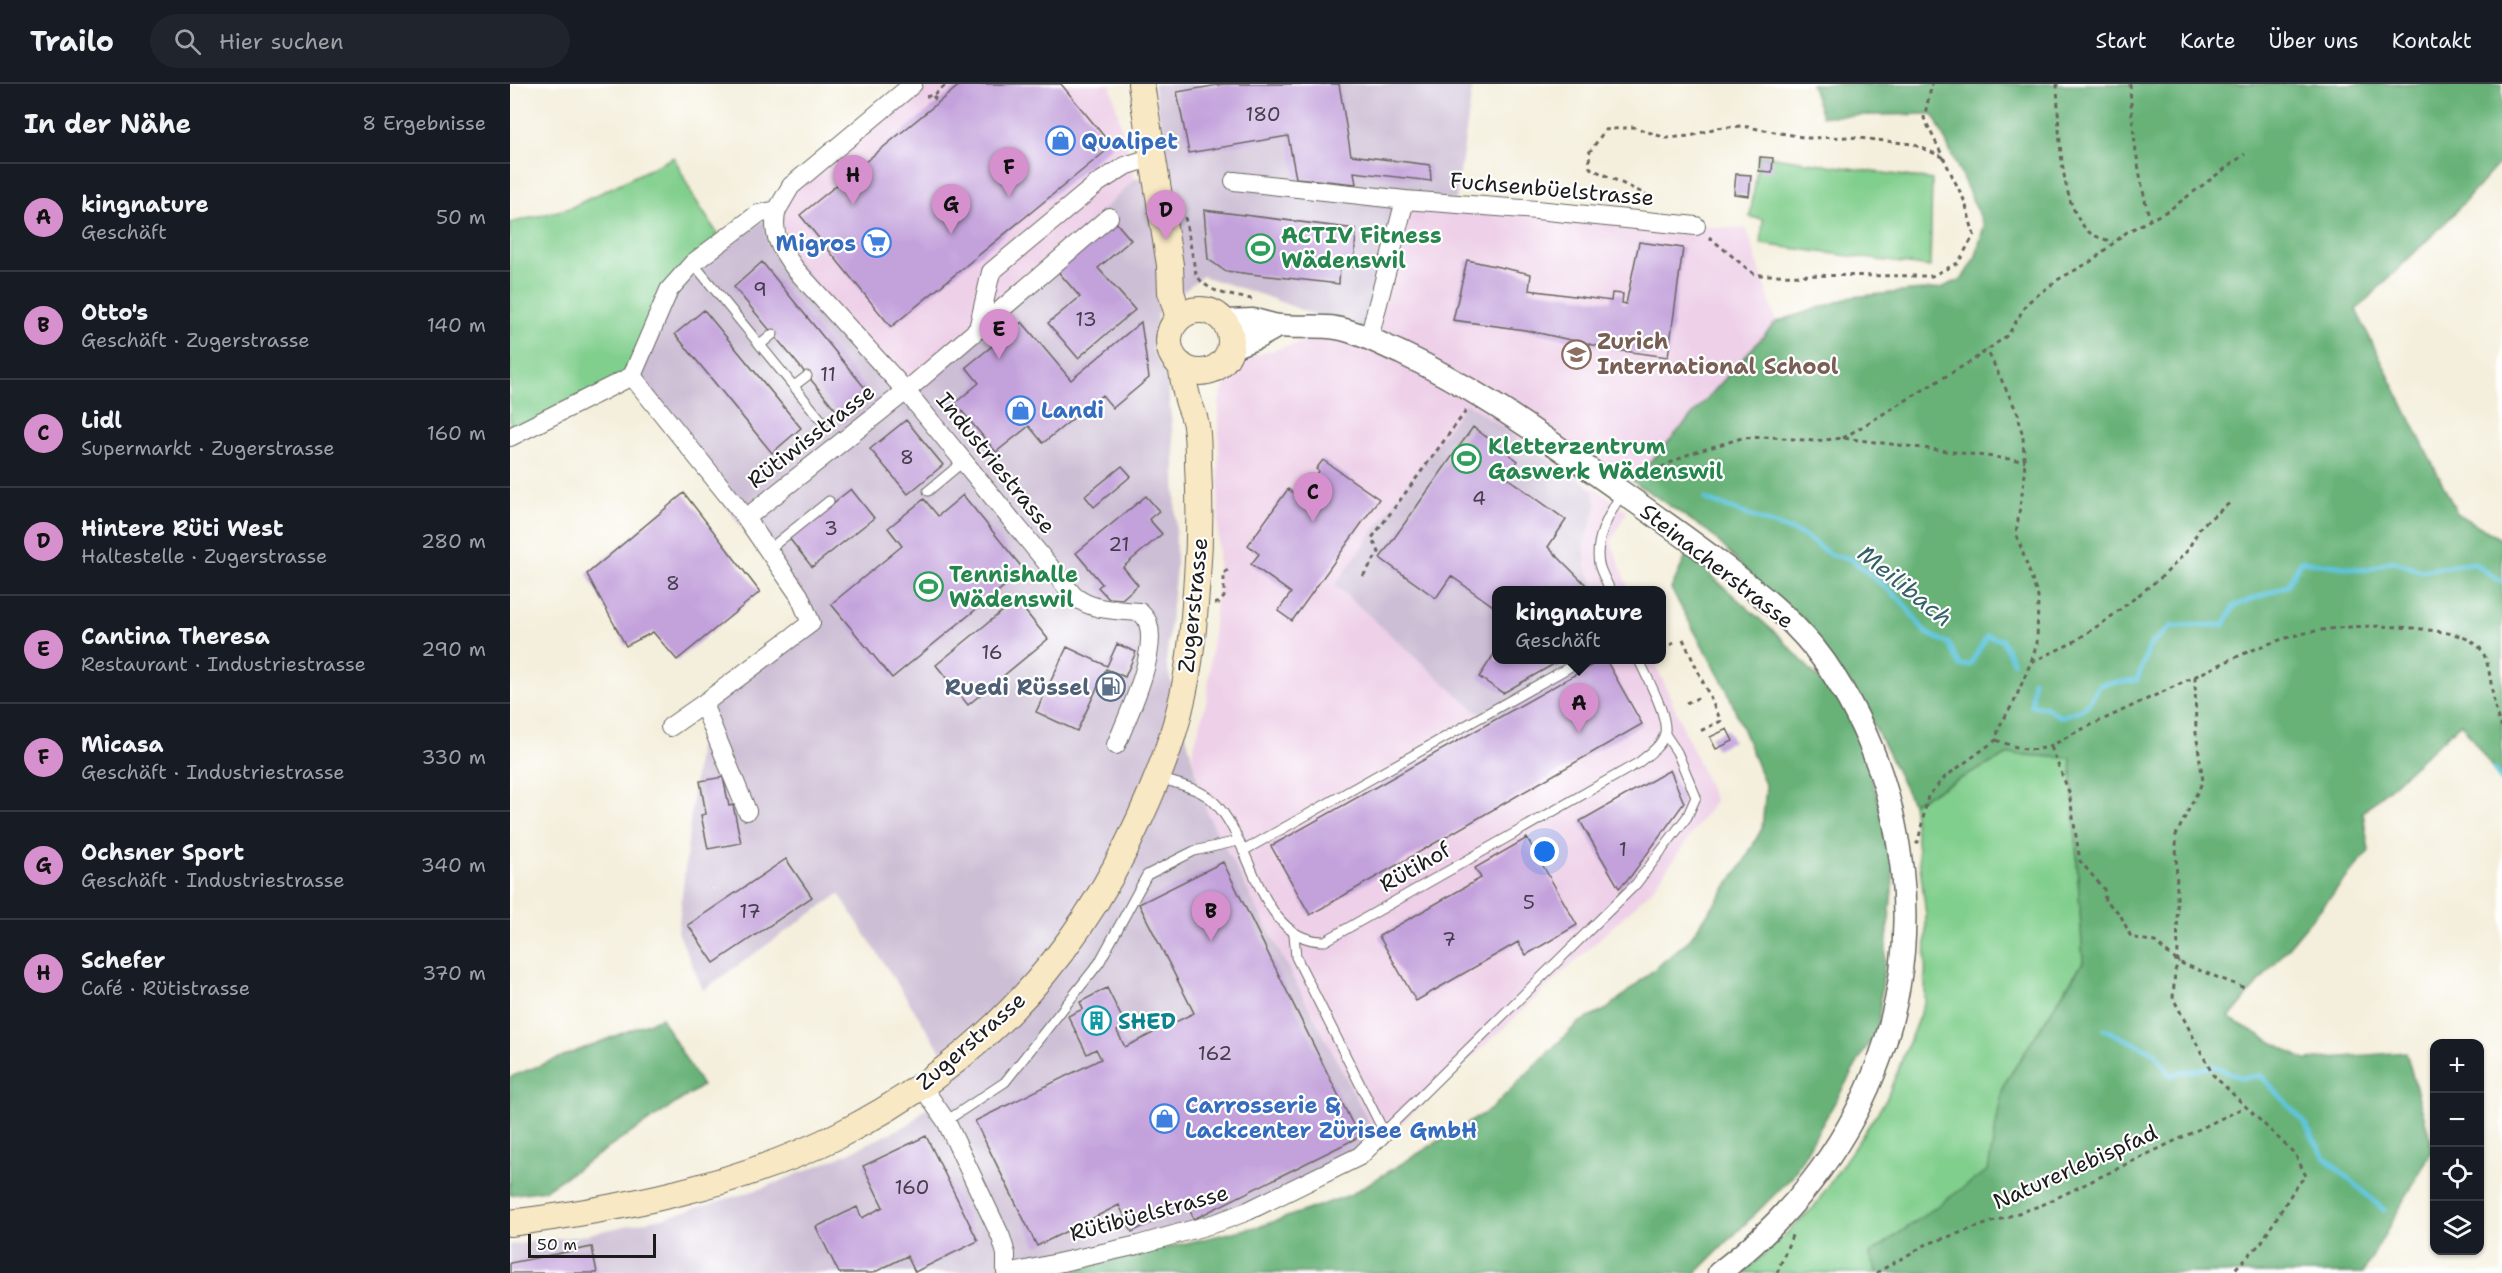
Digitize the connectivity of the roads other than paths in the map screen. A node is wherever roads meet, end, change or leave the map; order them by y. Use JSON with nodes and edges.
{"nodes":[{"id":1,"x":913,"y":84,"type":"edge"},
{"id":2,"x":1141,"y":84,"type":"edge"},
{"id":3,"x":1153,"y":156,"type":"junction"},
{"id":4,"x":1234,"y":181,"type":"dead end"},
{"id":5,"x":1405,"y":200,"type":"junction"},
{"id":6,"x":777,"y":210,"type":"junction"},
{"id":7,"x":1109,"y":217,"type":"dead end"},
{"id":8,"x":1696,"y":226,"type":"road end"},
{"id":9,"x":693,"y":263,"type":"junction"},
{"id":10,"x":1189,"y":314,"type":"junction"},
{"id":11,"x":1224,"y":321,"type":"junction"},
{"id":12,"x":1278,"y":326,"type":"junction"},
{"id":13,"x":978,"y":329,"type":"junction"},
{"id":14,"x":773,"y":334,"type":"dead end"},
{"id":15,"x":1369,"y":338,"type":"junction"},
{"id":16,"x":760,"y":345,"type":"junction"},
{"id":17,"x":1230,"y":348,"type":"junction"},
{"id":18,"x":1181,"y":365,"type":"junction"},
{"id":19,"x":1206,"y":371,"type":"junction"},
{"id":20,"x":632,"y":376,"type":"junction"},
{"id":21,"x":807,"y":376,"type":"dead end"},
{"id":22,"x":794,"y":386,"type":"junction"},
{"id":23,"x":906,"y":391,"type":"junction"},
{"id":24,"x":822,"y":421,"type":"dead end"},
{"id":25,"x":1196,"y":424,"type":"junction"},
{"id":26,"x":510,"y":437,"type":"edge"},
{"id":27,"x":964,"y":461,"type":"junction"},
{"id":28,"x":928,"y":491,"type":"dead end"},
{"id":29,"x":1622,"y":492,"type":"junction"},
{"id":30,"x":829,"y":501,"type":"dead end"},
{"id":31,"x":746,"y":518,"type":"junction"},
{"id":32,"x":768,"y":550,"type":"junction"},
{"id":33,"x":1608,"y":586,"type":"edge"},
{"id":34,"x":1575,"y":664,"type":"edge"},
{"id":35,"x":1642,"y":664,"type":"edge"},
{"id":36,"x":703,"y":704,"type":"junction"},
{"id":37,"x":670,"y":727,"type":"dead end"},
{"id":38,"x":1665,"y":734,"type":"junction"},
{"id":39,"x":1116,"y":745,"type":"dead end"},
{"id":40,"x":1158,"y":777,"type":"junction"},
{"id":41,"x":747,"y":811,"type":"dead end"},
{"id":42,"x":1238,"y":841,"type":"junction"},
{"id":43,"x":1243,"y":851,"type":"junction"},
{"id":44,"x":1294,"y":934,"type":"junction"},
{"id":45,"x":921,"y":1085,"type":"junction"},
{"id":46,"x":946,"y":1121,"type":"junction"},
{"id":47,"x":1384,"y":1132,"type":"junction"},
{"id":48,"x":510,"y":1223,"type":"edge"},
{"id":49,"x":1006,"y":1273,"type":"edge"},
{"id":50,"x":1013,"y":1273,"type":"edge"},
{"id":51,"x":1719,"y":1273,"type":"edge"}],
"edges":[{"from":1,"to":6,"type":"street"},
{"from":2,"to":3,"type":"main road"},
{"from":3,"to":10,"type":"main road"},
{"from":3,"to":13,"type":"street"},
{"from":4,"to":5,"type":"street","name":"Fuchsenbüelstrasse"},
{"from":5,"to":8,"type":"street","name":"Fuchsenbüelstrasse"},
{"from":5,"to":15,"type":"street"},
{"from":6,"to":9,"type":"street"},
{"from":6,"to":23,"type":"street","name":"Industriestrasse"},
{"from":7,"to":13,"type":"street","name":"Industriestrasse"},
{"from":9,"to":16,"type":"lane"},
{"from":9,"to":20,"type":"street"},
{"from":10,"to":11,"type":"main road"},
{"from":10,"to":18,"type":"main road"},
{"from":11,"to":12,"type":"street","name":"Steinacherstrasse"},
{"from":11,"to":17,"type":"main road"},
{"from":12,"to":15,"type":"street","name":"Steinacherstrasse"},
{"from":12,"to":17,"type":"street","name":"Steinacherstrasse"},
{"from":13,"to":23,"type":"street","name":"Industriestrasse"},
{"from":14,"to":16,"type":"lane"},
{"from":15,"to":29,"type":"street","name":"Steinacherstrasse"},
{"from":16,"to":22,"type":"lane"},
{"from":17,"to":19,"type":"main road"},
{"from":18,"to":19,"type":"main road"},
{"from":18,"to":25,"type":"main road","name":"Zugerstrasse"},
{"from":19,"to":25,"type":"main road","name":"Zugerstrasse"},
{"from":20,"to":26,"type":"street"},
{"from":20,"to":31,"type":"street","name":"Rütiwisstrasse"},
{"from":21,"to":22,"type":"lane"},
{"from":22,"to":24,"type":"lane"},
{"from":23,"to":27,"type":"street","name":"Industriestrasse"},
{"from":23,"to":31,"type":"street","name":"Rütiwisstrasse"},
{"from":25,"to":40,"type":"main road","name":"Zugerstrasse"},
{"from":27,"to":28,"type":"lane"},
{"from":27,"to":39,"type":"street","name":"Industriestrasse"},
{"from":29,"to":33,"type":"lane"},
{"from":29,"to":51,"type":"street","name":"Steinacherstrasse"},
{"from":30,"to":32,"type":"lane"},
{"from":31,"to":32,"type":"street","name":"Rütiwisstrasse"},
{"from":32,"to":36,"type":"street","name":"Rütiwisstrasse"},
{"from":34,"to":43,"type":"lane"},
{"from":35,"to":38,"type":"lane"},
{"from":36,"to":37,"type":"street","name":"Rütiwisstrasse"},
{"from":36,"to":41,"type":"street"},
{"from":38,"to":44,"type":"lane","name":"Rütihof"},
{"from":38,"to":47,"type":"lane"},
{"from":40,"to":42,"type":"lane"},
{"from":40,"to":45,"type":"main road","name":"Zugerstrasse"},
{"from":42,"to":43,"type":"lane"},
{"from":42,"to":46,"type":"lane"},
{"from":43,"to":44,"type":"lane"},
{"from":44,"to":47,"type":"lane"},
{"from":45,"to":46,"type":"street"},
{"from":45,"to":48,"type":"main road","name":"Zugerstrasse"},
{"from":46,"to":49,"type":"street"},
{"from":47,"to":50,"type":"street","name":"Rütibüelstrasse"}]}
